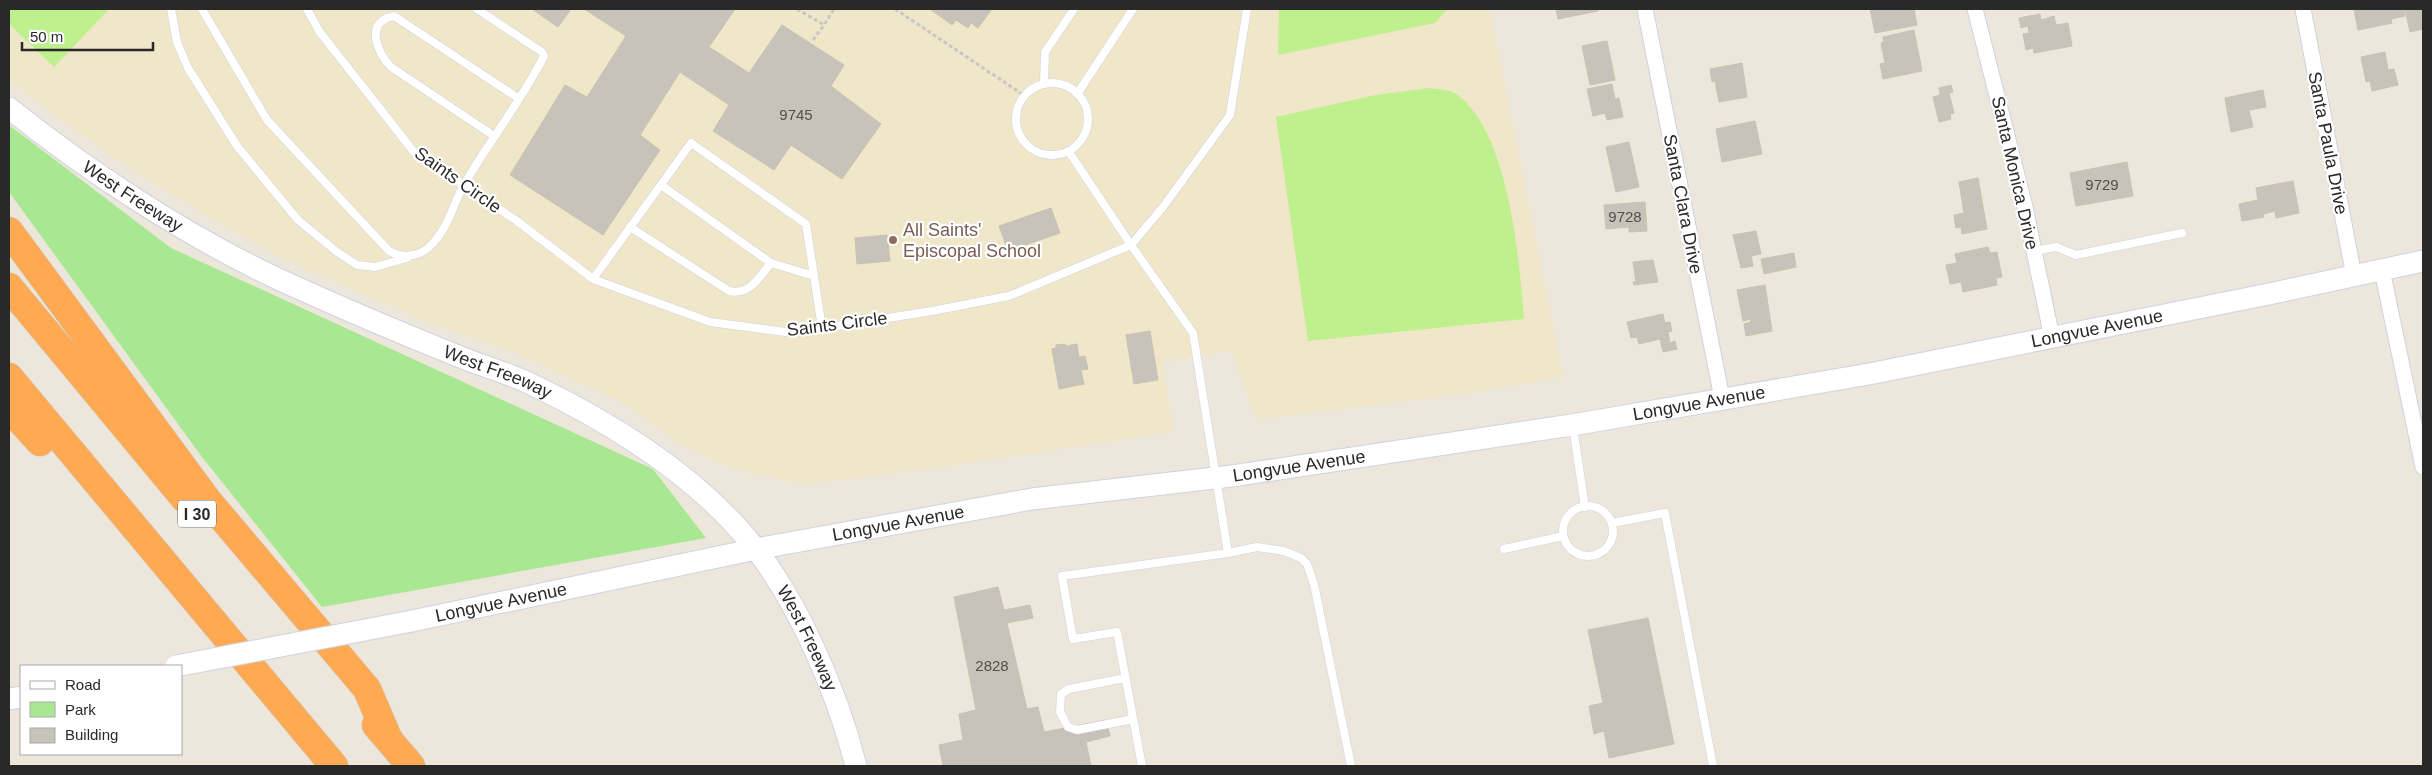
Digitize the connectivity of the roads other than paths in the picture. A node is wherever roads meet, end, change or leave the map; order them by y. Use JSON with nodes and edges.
{"nodes":[{"id":1,"x":171,"y":9,"type":"edge"},
{"id":2,"x":202,"y":9,"type":"edge"},
{"id":3,"x":307,"y":9,"type":"edge"},
{"id":4,"x":476,"y":9,"type":"edge"},
{"id":5,"x":1074,"y":9,"type":"edge"},
{"id":6,"x":1133,"y":9,"type":"edge"},
{"id":7,"x":1247,"y":9,"type":"edge"},
{"id":8,"x":1645,"y":9,"type":"edge"},
{"id":9,"x":1975,"y":9,"type":"edge"},
{"id":10,"x":2302,"y":9,"type":"edge"},
{"id":11,"x":397,"y":12,"type":"edge"},
{"id":12,"x":1044,"y":84,"type":"junction"},
{"id":13,"x":1077,"y":94,"type":"junction"},
{"id":14,"x":518,"y":98,"type":"junction"},
{"id":15,"x":9,"y":108,"type":"edge"},
{"id":16,"x":494,"y":136,"type":"junction"},
{"id":17,"x":1069,"y":152,"type":"junction"},
{"id":18,"x":463,"y":185,"type":"junction"},
{"id":19,"x":661,"y":185,"type":"junction"},
{"id":20,"x":630,"y":228,"type":"junction"},
{"id":21,"x":9,"y":230,"type":"edge"},
{"id":22,"x":2182,"y":233,"type":"dead end"},
{"id":23,"x":1131,"y":245,"type":"junction"},
{"id":24,"x":2034,"y":251,"type":"junction"},
{"id":25,"x":410,"y":257,"type":"junction"},
{"id":26,"x":2423,"y":261,"type":"edge"},
{"id":27,"x":771,"y":263,"type":"junction"},
{"id":28,"x":2382,"y":270,"type":"junction"},
{"id":29,"x":814,"y":276,"type":"junction"},
{"id":30,"x":2354,"y":276,"type":"junction"},
{"id":31,"x":593,"y":279,"type":"junction"},
{"id":32,"x":9,"y":287,"type":"edge"},
{"id":33,"x":822,"y":328,"type":"junction"},
{"id":34,"x":2052,"y":338,"type":"junction"},
{"id":35,"x":9,"y":378,"type":"edge"},
{"id":36,"x":1722,"y":398,"type":"junction"},
{"id":37,"x":9,"y":408,"type":"edge"},
{"id":38,"x":1572,"y":425,"type":"junction"},
{"id":39,"x":2423,"y":467,"type":"edge"},
{"id":40,"x":1216,"y":478,"type":"junction"},
{"id":41,"x":1585,"y":506,"type":"junction"},
{"id":42,"x":1612,"y":523,"type":"junction"},
{"id":43,"x":139,"y":531,"type":"junction"},
{"id":44,"x":1563,"y":536,"type":"junction"},
{"id":45,"x":756,"y":549,"type":"junction"},
{"id":46,"x":1504,"y":549,"type":"dead end"},
{"id":47,"x":1228,"y":553,"type":"junction"},
{"id":48,"x":181,"y":665,"type":"edge"},
{"id":49,"x":1126,"y":678,"type":"junction"},
{"id":50,"x":1133,"y":719,"type":"junction"},
{"id":51,"x":388,"y":738,"type":"junction"},
{"id":52,"x":334,"y":766,"type":"edge"},
{"id":53,"x":411,"y":766,"type":"edge"},
{"id":54,"x":856,"y":766,"type":"edge"},
{"id":55,"x":1142,"y":766,"type":"edge"},
{"id":56,"x":1351,"y":766,"type":"edge"},
{"id":57,"x":1713,"y":766,"type":"edge"}],
"edges":[{"from":1,"to":25,"type":"lane"},
{"from":2,"to":25,"type":"lane"},
{"from":3,"to":18,"type":"lane","name":"Saints Circle"},
{"from":4,"to":14,"type":"lane"},
{"from":5,"to":12,"type":"lane"},
{"from":6,"to":13,"type":"lane"},
{"from":7,"to":23,"type":"lane"},
{"from":8,"to":36,"type":"street","name":"Santa Clara Drive"},
{"from":9,"to":24,"type":"street","name":"Santa Monica Drive"},
{"from":10,"to":30,"type":"street","name":"Santa Paula Drive"},
{"from":11,"to":14,"type":"lane"},
{"from":11,"to":16,"type":"lane"},
{"from":12,"to":13,"type":"lane"},
{"from":12,"to":17,"type":"lane"},
{"from":13,"to":17,"type":"lane"},
{"from":14,"to":16,"type":"lane"},
{"from":15,"to":45,"type":"main road","name":"West Freeway"},
{"from":16,"to":18,"type":"lane"},
{"from":17,"to":23,"type":"lane"},
{"from":18,"to":25,"type":"lane"},
{"from":18,"to":31,"type":"lane","name":"Saints Circle"},
{"from":19,"to":20,"type":"lane"},
{"from":19,"to":27,"type":"lane"},
{"from":19,"to":29,"type":"lane"},
{"from":20,"to":27,"type":"lane"},
{"from":20,"to":31,"type":"lane"},
{"from":21,"to":51,"type":"highway"},
{"from":22,"to":24,"type":"lane"},
{"from":23,"to":33,"type":"lane","name":"Saints Circle"},
{"from":23,"to":40,"type":"lane"},
{"from":24,"to":34,"type":"street","name":"Santa Monica Drive"},
{"from":26,"to":28,"type":"main road","name":"Longvue Avenue"},
{"from":27,"to":29,"type":"lane"},
{"from":28,"to":30,"type":"main road","name":"Longvue Avenue"},
{"from":28,"to":39,"type":"street"},
{"from":29,"to":33,"type":"lane"},
{"from":30,"to":34,"type":"main road","name":"Longvue Avenue"},
{"from":31,"to":33,"type":"lane","name":"Saints Circle"},
{"from":32,"to":51,"type":"highway","number":"I 30"},
{"from":34,"to":36,"type":"main road","name":"Longvue Avenue"},
{"from":35,"to":43,"type":"highway"},
{"from":36,"to":38,"type":"main road","name":"Longvue Avenue"},
{"from":37,"to":43,"type":"highway"},
{"from":38,"to":40,"type":"main road","name":"Longvue Avenue"},
{"from":38,"to":41,"type":"lane"},
{"from":40,"to":45,"type":"main road","name":"Longvue Avenue"},
{"from":40,"to":47,"type":"lane"},
{"from":41,"to":42,"type":"lane"},
{"from":41,"to":44,"type":"lane"},
{"from":42,"to":44,"type":"lane"},
{"from":42,"to":57,"type":"lane"},
{"from":43,"to":52,"type":"highway"},
{"from":44,"to":46,"type":"lane"},
{"from":45,"to":48,"type":"main road","name":"Longvue Avenue","bridge":true},
{"from":45,"to":54,"type":"main road","name":"West Freeway"},
{"from":47,"to":49,"type":"lane"},
{"from":47,"to":56,"type":"lane"},
{"from":49,"to":50,"type":"lane"},
{"from":49,"to":50,"type":"lane"},
{"from":50,"to":55,"type":"lane"},
{"from":51,"to":53,"type":"highway","number":"I 30"}]}
